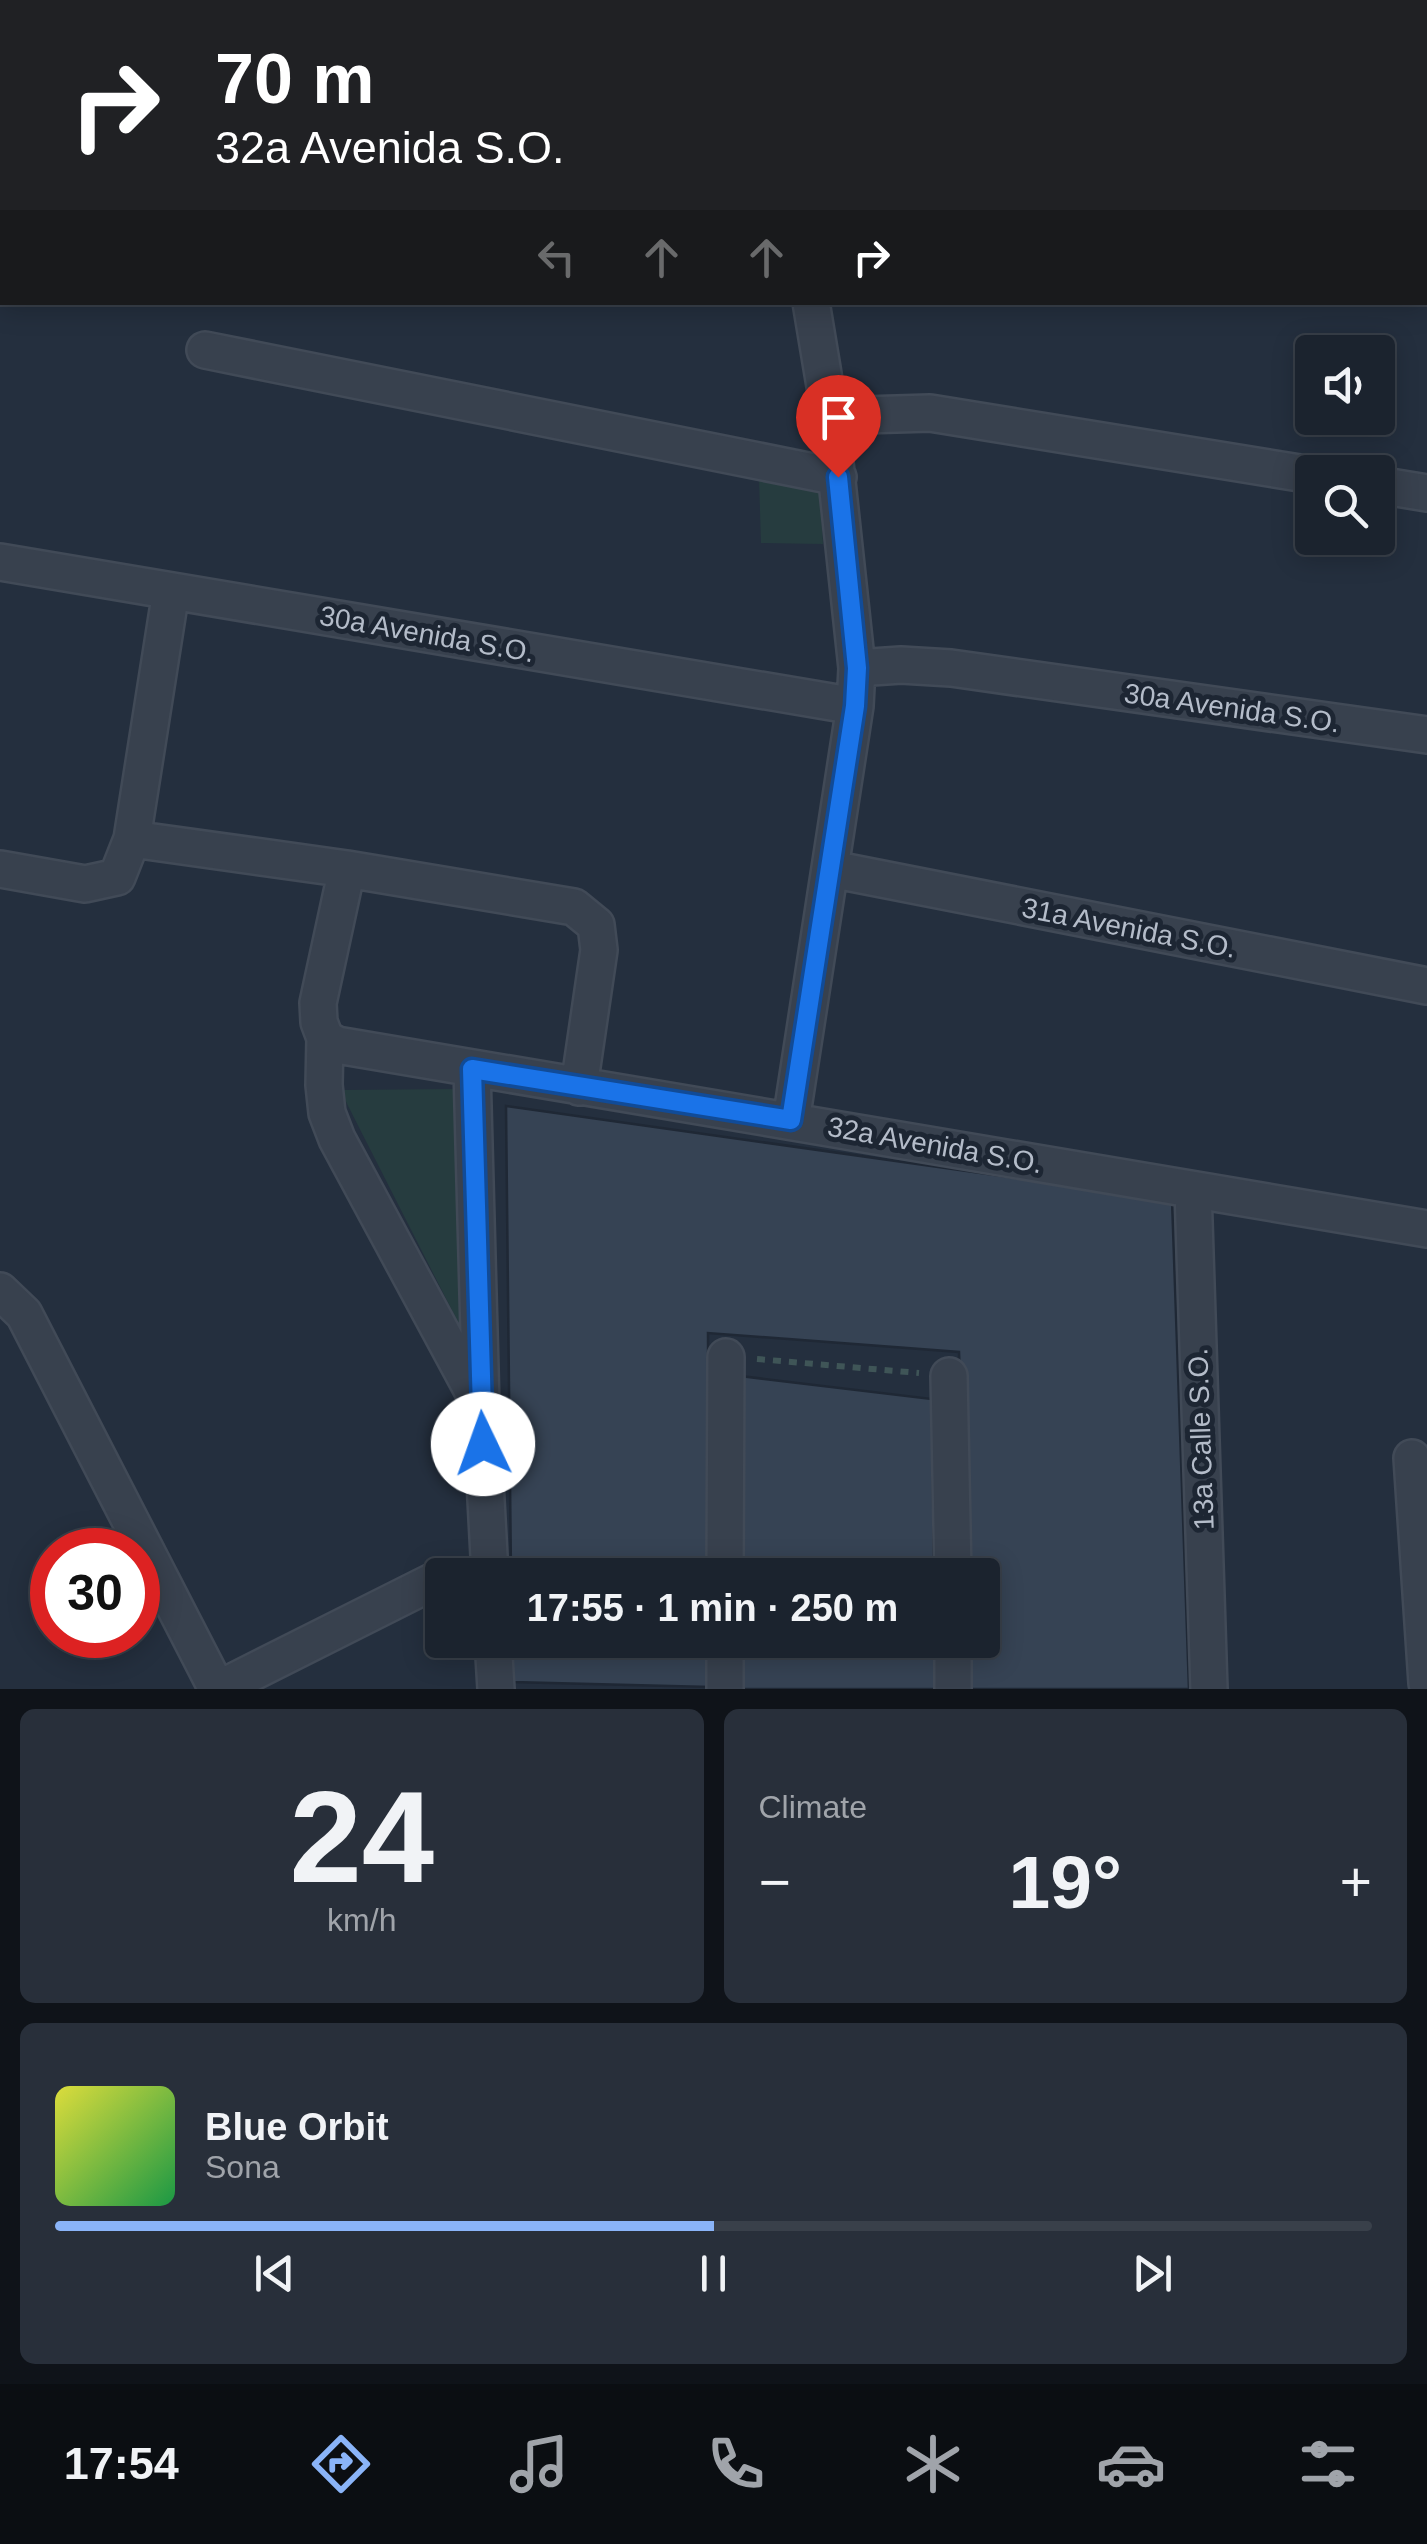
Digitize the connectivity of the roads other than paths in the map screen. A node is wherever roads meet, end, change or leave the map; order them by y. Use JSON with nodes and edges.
{"nodes":[{"id":1,"x":812,"y":305,"type":"edge"},
{"id":2,"x":205,"y":350,"type":"dead end"},
{"id":3,"x":830,"y":416,"type":"junction"},
{"id":4,"x":1295,"y":472,"type":"edge"},
{"id":5,"x":838,"y":477,"type":"junction"},
{"id":6,"x":1395,"y":488,"type":"edge"},
{"id":7,"x":1427,"y":493,"type":"edge"},
{"id":8,"x":0,"y":562,"type":"edge"},
{"id":9,"x":171,"y":591,"type":"junction"},
{"id":10,"x":857,"y":668,"type":"junction"},
{"id":11,"x":855,"y":706,"type":"junction"},
{"id":12,"x":1427,"y":736,"type":"edge"},
{"id":13,"x":132,"y":839,"type":"junction"},
{"id":14,"x":0,"y":869,"type":"edge"},
{"id":15,"x":347,"y":869,"type":"junction"},
{"id":16,"x":831,"y":869,"type":"junction"},
{"id":17,"x":1427,"y":986,"type":"edge"},
{"id":18,"x":326,"y":1038,"type":"junction"},
{"id":19,"x":472,"y":1069,"type":"junction"},
{"id":20,"x":579,"y":1086,"type":"junction"},
{"id":21,"x":791,"y":1120,"type":"junction"},
{"id":22,"x":1193,"y":1190,"type":"junction"},
{"id":23,"x":1427,"y":1229,"type":"edge"},
{"id":24,"x":0,"y":1291,"type":"edge"},
{"id":25,"x":726,"y":1357,"type":"road end"},
{"id":26,"x":949,"y":1376,"type":"road end"},
{"id":27,"x":481,"y":1406,"type":"junction"},
{"id":28,"x":1412,"y":1458,"type":"dead end"},
{"id":29,"x":490,"y":1558,"type":"edge"},
{"id":30,"x":725,"y":1558,"type":"edge"},
{"id":31,"x":952,"y":1558,"type":"edge"},
{"id":32,"x":425,"y":1586,"type":"edge"},
{"id":33,"x":495,"y":1658,"type":"edge"},
{"id":34,"x":725,"y":1658,"type":"edge"},
{"id":35,"x":953,"y":1658,"type":"edge"},
{"id":36,"x":1427,"y":1683,"type":"edge"},
{"id":37,"x":218,"y":1689,"type":"edge"},
{"id":38,"x":496,"y":1689,"type":"edge"},
{"id":39,"x":725,"y":1689,"type":"edge"},
{"id":40,"x":953,"y":1689,"type":"edge"},
{"id":41,"x":1208,"y":1689,"type":"edge"}],
"edges":[{"from":1,"to":3,"type":"street"},
{"from":2,"to":5,"type":"street"},
{"from":3,"to":4,"type":"street"},
{"from":3,"to":5,"type":"street"},
{"from":5,"to":10,"type":"street"},
{"from":6,"to":7,"type":"street"},
{"from":8,"to":9,"type":"street","name":"30a Avenida S.O."},
{"from":9,"to":11,"type":"street","name":"30a Avenida S.O."},
{"from":9,"to":13,"type":"street"},
{"from":10,"to":11,"type":"street"},
{"from":10,"to":12,"type":"street","name":"30a Avenida S.O."},
{"from":11,"to":16,"type":"street"},
{"from":13,"to":14,"type":"street"},
{"from":13,"to":15,"type":"street"},
{"from":15,"to":18,"type":"street"},
{"from":15,"to":20,"type":"street"},
{"from":16,"to":17,"type":"street","name":"31a Avenida S.O."},
{"from":16,"to":21,"type":"street"},
{"from":18,"to":19,"type":"street","name":"32a Avenida S.O."},
{"from":18,"to":27,"type":"street"},
{"from":19,"to":20,"type":"street","name":"32a Avenida S.O."},
{"from":19,"to":27,"type":"street"},
{"from":20,"to":21,"type":"street","name":"32a Avenida S.O."},
{"from":21,"to":22,"type":"street","name":"32a Avenida S.O."},
{"from":22,"to":23,"type":"street","name":"32a Avenida S.O."},
{"from":22,"to":41,"type":"street","name":"13a Calle S.O."},
{"from":24,"to":37,"type":"street"},
{"from":25,"to":30,"type":"street"},
{"from":26,"to":31,"type":"street"},
{"from":27,"to":29,"type":"street"},
{"from":28,"to":36,"type":"street"},
{"from":32,"to":37,"type":"street"},
{"from":33,"to":38,"type":"street"},
{"from":34,"to":39,"type":"street"},
{"from":35,"to":40,"type":"street"}]}
